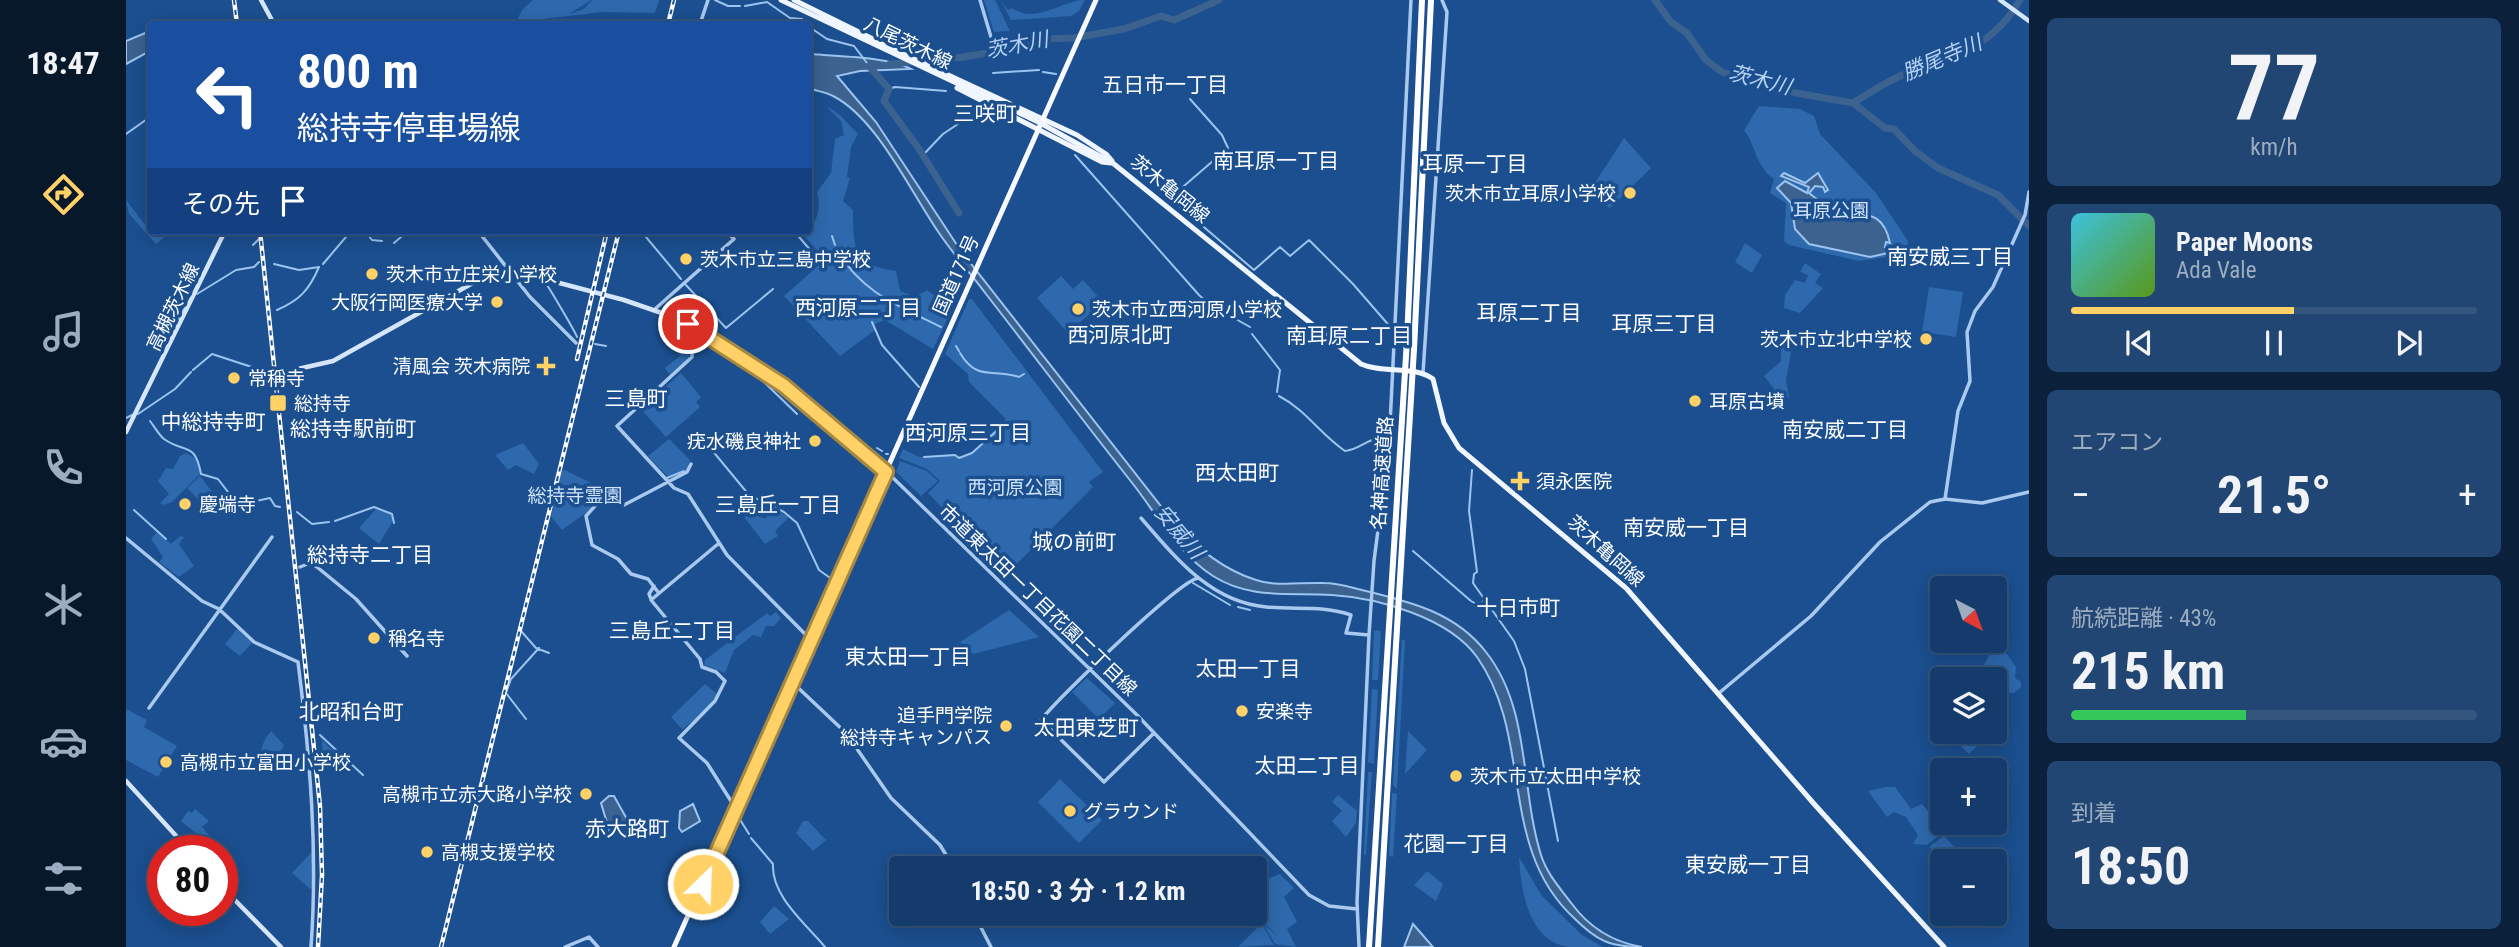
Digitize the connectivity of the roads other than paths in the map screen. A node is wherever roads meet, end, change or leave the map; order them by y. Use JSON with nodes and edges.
{"nodes":[{"id":1,"x":261,"y":0,"type":"edge"},
{"id":2,"x":708,"y":0,"type":"edge"},
{"id":3,"x":781,"y":0,"type":"edge"},
{"id":4,"x":794,"y":0,"type":"edge"},
{"id":5,"x":980,"y":0,"type":"edge"},
{"id":6,"x":1096,"y":0,"type":"edge"},
{"id":7,"x":1411,"y":0,"type":"edge"},
{"id":8,"x":1422,"y":0,"type":"edge"},
{"id":9,"x":1431,"y":0,"type":"edge"},
{"id":10,"x":1442,"y":0,"type":"edge"},
{"id":11,"x":2000,"y":0,"type":"edge"},
{"id":12,"x":272,"y":21,"type":"edge"},
{"id":13,"x":701,"y":21,"type":"edge"},
{"id":14,"x":2029,"y":21,"type":"edge"},
{"id":15,"x":991,"y":37,"type":"dead end"},
{"id":16,"x":935,"y":75,"type":"junction"},
{"id":17,"x":948,"y":75,"type":"junction"},
{"id":18,"x":983,"y":96,"type":"junction"},
{"id":19,"x":1041,"y":124,"type":"junction"},
{"id":20,"x":1114,"y":164,"type":"junction"},
{"id":21,"x":2029,"y":192,"type":"edge"},
{"id":22,"x":223,"y":235,"type":"edge"},
{"id":23,"x":481,"y":235,"type":"edge"},
{"id":24,"x":730,"y":235,"type":"edge"},
{"id":25,"x":513,"y":275,"type":"junction"},
{"id":26,"x":655,"y":309,"type":"junction"},
{"id":27,"x":672,"y":316,"type":"junction"},
{"id":28,"x":576,"y":342,"type":"dead end"},
{"id":29,"x":289,"y":371,"type":"dead end"},
{"id":30,"x":1392,"y":371,"type":"junction"},
{"id":31,"x":1423,"y":373,"type":"junction"},
{"id":32,"x":126,"y":432,"type":"edge"},
{"id":33,"x":691,"y":464,"type":"dead end"},
{"id":34,"x":886,"y":472,"type":"junction"},
{"id":35,"x":669,"y":481,"type":"junction"},
{"id":36,"x":2029,"y":492,"type":"edge"},
{"id":37,"x":1945,"y":499,"type":"junction"},
{"id":38,"x":1142,"y":518,"type":"dead end"},
{"id":39,"x":272,"y":537,"type":"dead end"},
{"id":40,"x":126,"y":538,"type":"edge"},
{"id":41,"x":718,"y":544,"type":"junction"},
{"id":42,"x":300,"y":567,"type":"dead end"},
{"id":43,"x":1198,"y":578,"type":"junction"},
{"id":44,"x":654,"y":586,"type":"junction"},
{"id":45,"x":658,"y":592,"type":"junction"},
{"id":46,"x":651,"y":599,"type":"junction"},
{"id":47,"x":219,"y":609,"type":"junction"},
{"id":48,"x":814,"y":635,"type":"junction"},
{"id":49,"x":1369,"y":635,"type":"junction"},
{"id":50,"x":407,"y":656,"type":"dead end"},
{"id":51,"x":1089,"y":670,"type":"junction"},
{"id":52,"x":792,"y":682,"type":"junction"},
{"id":53,"x":1718,"y":694,"type":"junction"},
{"id":54,"x":149,"y":708,"type":"dead end"},
{"id":55,"x":1154,"y":733,"type":"junction"},
{"id":56,"x":126,"y":781,"type":"edge"},
{"id":57,"x":736,"y":809,"type":"junction"},
{"id":58,"x":175,"y":835,"type":"edge"},
{"id":59,"x":947,"y":856,"type":"edge"},
{"id":60,"x":238,"y":903,"type":"edge"},
{"id":61,"x":1357,"y":909,"type":"junction"},
{"id":62,"x":980,"y":926,"type":"edge"},
{"id":63,"x":281,"y":947,"type":"edge"},
{"id":64,"x":311,"y":947,"type":"edge"},
{"id":65,"x":565,"y":947,"type":"edge"},
{"id":66,"x":598,"y":947,"type":"edge"},
{"id":67,"x":674,"y":947,"type":"edge"},
{"id":68,"x":991,"y":947,"type":"edge"},
{"id":69,"x":1359,"y":947,"type":"edge"},
{"id":70,"x":1369,"y":947,"type":"edge"},
{"id":71,"x":1378,"y":947,"type":"edge"},
{"id":72,"x":1944,"y":947,"type":"edge"}],
"edges":[{"from":1,"to":12,"type":"main road"},
{"from":2,"to":13,"type":"street"},
{"from":3,"to":16,"type":"main road","name":"八尾茨木線"},
{"from":4,"to":17,"type":"main road","name":"八尾茨木線"},
{"from":5,"to":15,"type":"street"},
{"from":6,"to":19,"type":"highway","name":"国道171号"},
{"from":7,"to":30,"type":"street"},
{"from":8,"to":70,"type":"highway","name":"名神高速道路","bridge":true},
{"from":9,"to":71,"type":"highway","name":"名神高速道路","bridge":true},
{"from":10,"to":31,"type":"street"},
{"from":11,"to":14,"type":"main road"},
{"from":16,"to":18,"type":"main road","name":"八尾茨木線"},
{"from":16,"to":19,"type":"main road"},
{"from":17,"to":18,"type":"main road","name":"八尾茨木線"},
{"from":17,"to":19,"type":"main road"},
{"from":18,"to":19,"type":"main road","name":"八尾茨木線","bridge":true},
{"from":19,"to":20,"type":"main road","name":"茨木亀岡線"},
{"from":19,"to":20,"type":"main road"},
{"from":19,"to":20,"type":"main road"},
{"from":19,"to":34,"type":"highway","name":"国道171号"},
{"from":20,"to":30,"type":"main road","name":"茨木亀岡線"},
{"from":21,"to":37,"type":"street"},
{"from":22,"to":32,"type":"main road","name":"高槻茨木線"},
{"from":23,"to":25,"type":"street"},
{"from":24,"to":26,"type":"street"},
{"from":25,"to":26,"type":"main road"},
{"from":25,"to":28,"type":"street"},
{"from":25,"to":29,"type":"main road"},
{"from":26,"to":27,"type":"main road"},
{"from":27,"to":34,"type":"main road"},
{"from":27,"to":35,"type":"street"},
{"from":30,"to":31,"type":"main road","name":"茨木亀岡線"},
{"from":30,"to":49,"type":"street"},
{"from":31,"to":53,"type":"main road","name":"茨木亀岡線"},
{"from":33,"to":35,"type":"street"},
{"from":34,"to":48,"type":"highway","name":"国道171号"},
{"from":34,"to":51,"type":"street","name":"市道東太田一丁目花園二丁目線"},
{"from":35,"to":41,"type":"street"},
{"from":35,"to":44,"type":"street"},
{"from":36,"to":37,"type":"street"},
{"from":37,"to":53,"type":"street"},
{"from":38,"to":43,"type":"street"},
{"from":39,"to":47,"type":"street"},
{"from":40,"to":47,"type":"street"},
{"from":41,"to":45,"type":"street"},
{"from":41,"to":48,"type":"street"},
{"from":42,"to":50,"type":"street"},
{"from":43,"to":49,"type":"street"},
{"from":43,"to":51,"type":"street"},
{"from":44,"to":45,"type":"street"},
{"from":44,"to":46,"type":"street"},
{"from":45,"to":46,"type":"street"},
{"from":46,"to":57,"type":"street"},
{"from":47,"to":54,"type":"street"},
{"from":47,"to":64,"type":"street"},
{"from":48,"to":52,"type":"highway","name":"国道171号"},
{"from":49,"to":61,"type":"street"},
{"from":51,"to":55,"type":"street","name":"市道東太田一丁目花園二丁目線"},
{"from":51,"to":55,"type":"street"},
{"from":52,"to":57,"type":"highway","name":"国道171号"},
{"from":52,"to":59,"type":"street"},
{"from":53,"to":72,"type":"main road","name":"茨木亀岡線"},
{"from":55,"to":61,"type":"street","name":"市道東太田一丁目花園二丁目線"},
{"from":56,"to":58,"type":"main road"},
{"from":57,"to":67,"type":"highway","name":"国道171号"},
{"from":60,"to":63,"type":"main road"},
{"from":61,"to":69,"type":"street"},
{"from":62,"to":68,"type":"street"},
{"from":65,"to":66,"type":"street"}]}
